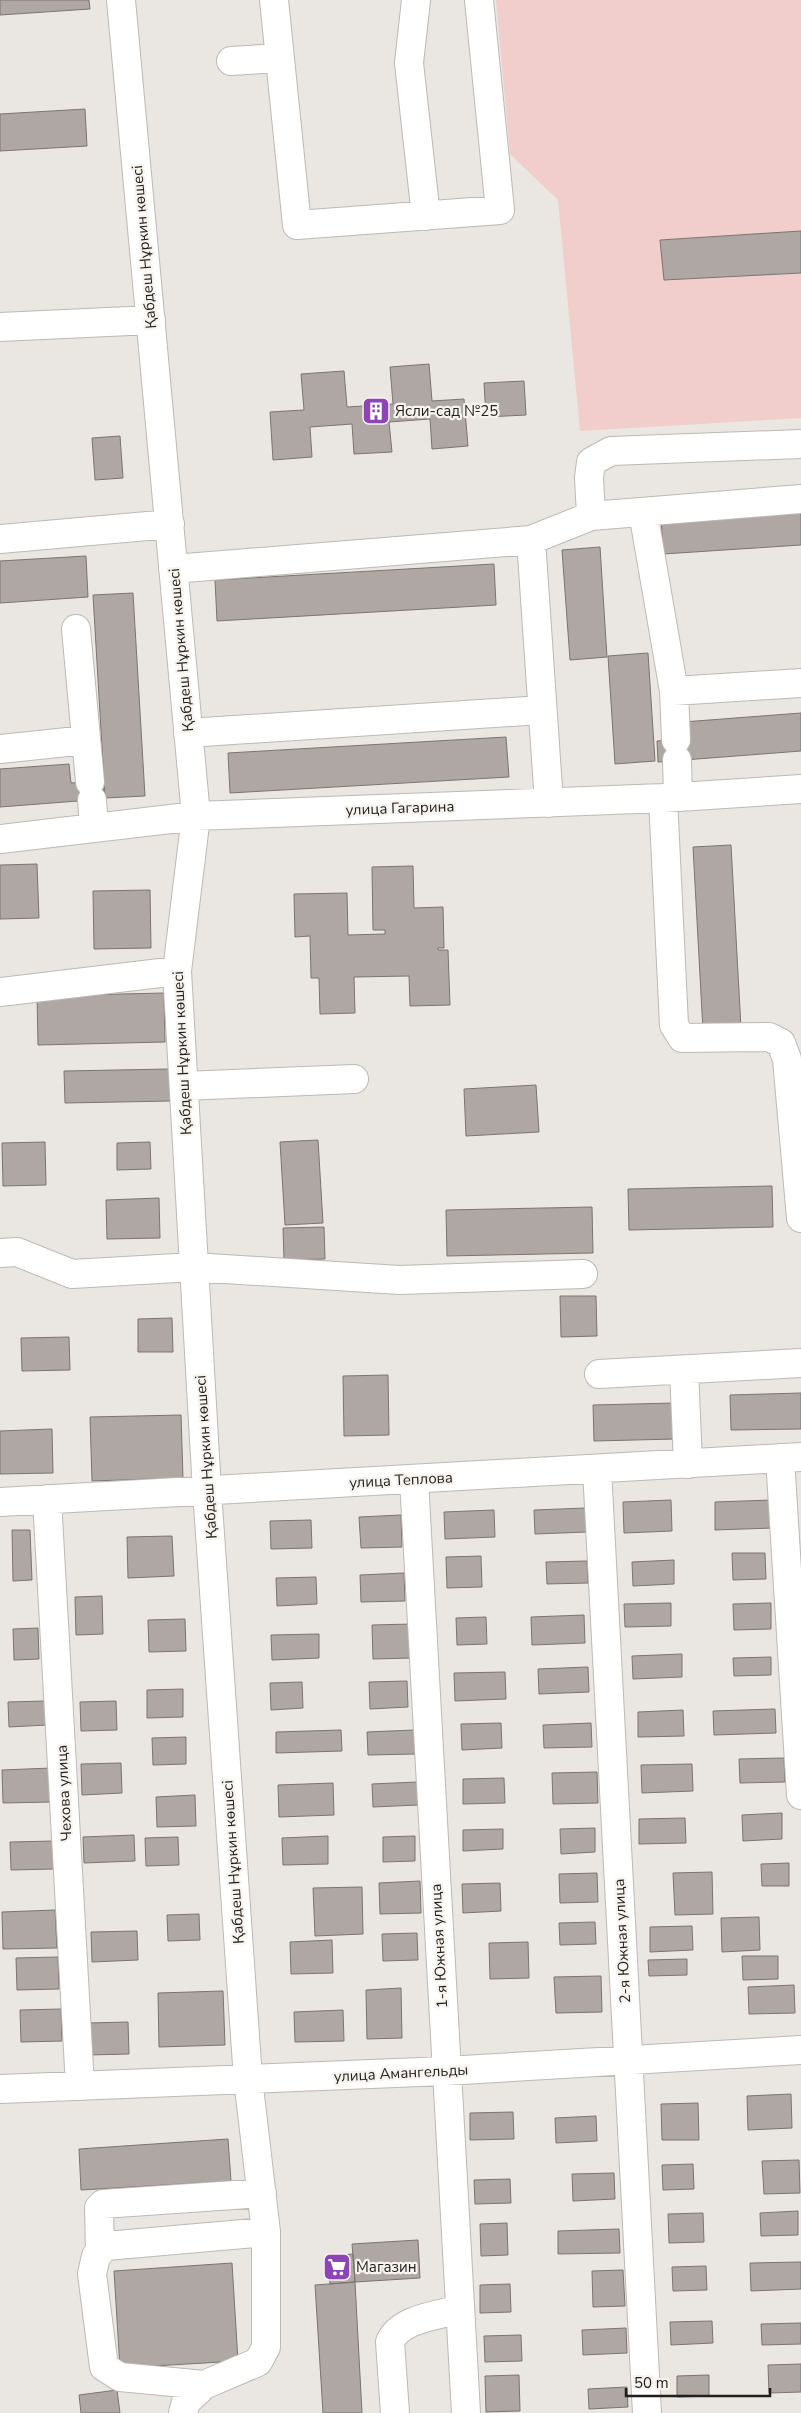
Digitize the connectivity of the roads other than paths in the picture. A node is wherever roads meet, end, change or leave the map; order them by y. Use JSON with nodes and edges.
{"nodes":[{"id":1,"x":120,"y":0,"type":"edge"},
{"id":2,"x":274,"y":0,"type":"edge"},
{"id":3,"x":416,"y":0,"type":"edge"},
{"id":4,"x":479,"y":0,"type":"edge"},
{"id":5,"x":280,"y":58,"type":"junction"},
{"id":6,"x":231,"y":61,"type":"dead end"},
{"id":7,"x":426,"y":216,"type":"junction"},
{"id":8,"x":151,"y":320,"type":"junction"},
{"id":9,"x":0,"y":327,"type":"edge"},
{"id":10,"x":801,"y":444,"type":"edge"},
{"id":11,"x":801,"y":499,"type":"edge"},
{"id":12,"x":643,"y":512,"type":"junction"},
{"id":13,"x":591,"y":516,"type":"junction"},
{"id":14,"x":170,"y":524,"type":"junction"},
{"id":15,"x":0,"y":539,"type":"edge"},
{"id":16,"x":531,"y":540,"type":"junction"},
{"id":17,"x":173,"y":569,"type":"junction"},
{"id":18,"x":76,"y":629,"type":"dead end"},
{"id":19,"x":801,"y":683,"type":"edge"},
{"id":20,"x":674,"y":691,"type":"junction"},
{"id":21,"x":542,"y":710,"type":"junction"},
{"id":22,"x":188,"y":732,"type":"junction"},
{"id":23,"x":86,"y":740,"type":"junction"},
{"id":24,"x":0,"y":749,"type":"edge"},
{"id":25,"x":801,"y":789,"type":"edge"},
{"id":26,"x":671,"y":798,"type":"junction"},
{"id":27,"x":549,"y":803,"type":"junction"},
{"id":28,"x":196,"y":816,"type":"junction"},
{"id":29,"x":94,"y":828,"type":"junction"},
{"id":30,"x":0,"y":839,"type":"edge"},
{"id":31,"x":177,"y":971,"type":"junction"},
{"id":32,"x":0,"y":992,"type":"edge"},
{"id":33,"x":354,"y":1079,"type":"dead end"},
{"id":34,"x":184,"y":1086,"type":"junction"},
{"id":35,"x":801,"y":1218,"type":"edge"},
{"id":36,"x":0,"y":1253,"type":"edge"},
{"id":37,"x":194,"y":1267,"type":"junction"},
{"id":38,"x":583,"y":1274,"type":"dead end"},
{"id":39,"x":801,"y":1363,"type":"edge"},
{"id":40,"x":684,"y":1370,"type":"junction"},
{"id":41,"x":599,"y":1374,"type":"dead end"},
{"id":42,"x":791,"y":1458,"type":"edge"},
{"id":43,"x":688,"y":1464,"type":"junction"},
{"id":44,"x":597,"y":1469,"type":"junction"},
{"id":45,"x":414,"y":1480,"type":"junction"},
{"id":46,"x":207,"y":1491,"type":"junction"},
{"id":47,"x":47,"y":1499,"type":"junction"},
{"id":48,"x":0,"y":1502,"type":"edge"},
{"id":49,"x":801,"y":1795,"type":"edge"},
{"id":50,"x":801,"y":2050,"type":"edge"},
{"id":51,"x":628,"y":2060,"type":"junction"},
{"id":52,"x":445,"y":2071,"type":"junction"},
{"id":53,"x":248,"y":2079,"type":"junction"},
{"id":54,"x":80,"y":2086,"type":"junction"},
{"id":55,"x":0,"y":2089,"type":"edge"},
{"id":56,"x":262,"y":2193,"type":"junction"},
{"id":57,"x":266,"y":2232,"type":"junction"},
{"id":58,"x":100,"y":2252,"type":"junction"},
{"id":59,"x":460,"y":2310,"type":"junction"},
{"id":60,"x":204,"y":2385,"type":"junction"},
{"id":61,"x":183,"y":2413,"type":"edge"},
{"id":62,"x":395,"y":2413,"type":"edge"},
{"id":63,"x":466,"y":2413,"type":"edge"},
{"id":64,"x":647,"y":2413,"type":"edge"}],
"edges":[{"from":1,"to":8,"type":"street","name":"Қабдеш Нұркин көшесі"},
{"from":2,"to":5,"type":"street"},
{"from":3,"to":7,"type":"street"},
{"from":4,"to":7,"type":"street"},
{"from":5,"to":6,"type":"street"},
{"from":5,"to":7,"type":"street"},
{"from":8,"to":9,"type":"street"},
{"from":8,"to":14,"type":"street","name":"Қабдеш Нұркин көшесі"},
{"from":10,"to":13,"type":"street"},
{"from":11,"to":12,"type":"street"},
{"from":12,"to":13,"type":"street"},
{"from":12,"to":20,"type":"street"},
{"from":13,"to":16,"type":"street"},
{"from":14,"to":15,"type":"street"},
{"from":14,"to":17,"type":"street","name":"Қабдеш Нұркин көшесі"},
{"from":16,"to":17,"type":"street"},
{"from":16,"to":21,"type":"street"},
{"from":17,"to":22,"type":"street","name":"Қабдеш Нұркин көшесі"},
{"from":18,"to":23,"type":"street"},
{"from":19,"to":20,"type":"street"},
{"from":20,"to":26,"type":"street"},
{"from":21,"to":22,"type":"street"},
{"from":21,"to":27,"type":"street"},
{"from":22,"to":28,"type":"street","name":"Қабдеш Нұркин көшесі"},
{"from":23,"to":24,"type":"street"},
{"from":23,"to":29,"type":"street"},
{"from":25,"to":26,"type":"street","name":"улица Гагарина"},
{"from":26,"to":27,"type":"street","name":"улица Гагарина"},
{"from":26,"to":35,"type":"street"},
{"from":27,"to":28,"type":"street","name":"улица Гагарина"},
{"from":28,"to":29,"type":"street","name":"улица Гагарина"},
{"from":28,"to":31,"type":"street","name":"Қабдеш Нұркин көшесі"},
{"from":29,"to":30,"type":"street","name":"улица Гагарина"},
{"from":31,"to":32,"type":"street"},
{"from":31,"to":34,"type":"street","name":"Қабдеш Нұркин көшесі"},
{"from":33,"to":34,"type":"street"},
{"from":34,"to":37,"type":"street","name":"Қабдеш Нұркин көшесі"},
{"from":36,"to":37,"type":"street"},
{"from":37,"to":38,"type":"street"},
{"from":37,"to":46,"type":"street","name":"Қабдеш Нұркин көшесі"},
{"from":39,"to":40,"type":"street"},
{"from":40,"to":41,"type":"street"},
{"from":40,"to":43,"type":"street"},
{"from":42,"to":43,"type":"street","name":"улица Теплова"},
{"from":42,"to":49,"type":"street"},
{"from":43,"to":44,"type":"street","name":"улица Теплова"},
{"from":44,"to":45,"type":"street","name":"улица Теплова"},
{"from":44,"to":51,"type":"street","name":"2-я Южная улица"},
{"from":45,"to":46,"type":"street","name":"улица Теплова"},
{"from":45,"to":52,"type":"street","name":"1-я Южная улица"},
{"from":46,"to":47,"type":"street","name":"улица Теплова"},
{"from":46,"to":53,"type":"street","name":"Қабдеш Нұркин көшесі"},
{"from":47,"to":48,"type":"street","name":"улица Теплова"},
{"from":47,"to":54,"type":"street","name":"Чехова улица"},
{"from":50,"to":51,"type":"street","name":"улица Амангельды"},
{"from":51,"to":52,"type":"street","name":"улица Амангельды"},
{"from":51,"to":64,"type":"street","name":"2-я Южная улица"},
{"from":52,"to":53,"type":"street","name":"улица Амангельды"},
{"from":52,"to":59,"type":"street","name":"1-я Южная улица"},
{"from":53,"to":54,"type":"street","name":"улица Амангельды"},
{"from":53,"to":56,"type":"street","name":"Қабдеш Нұркин көшесі"},
{"from":54,"to":55,"type":"street","name":"улица Амангельды"},
{"from":56,"to":57,"type":"street","name":"Қабдеш Нұркин көшесі"},
{"from":56,"to":58,"type":"street"},
{"from":57,"to":58,"type":"street"},
{"from":57,"to":60,"type":"street","name":"Қабдеш Нұркин көшесі"},
{"from":58,"to":60,"type":"street"},
{"from":59,"to":62,"type":"street"},
{"from":59,"to":63,"type":"street","name":"1-я Южная улица"},
{"from":60,"to":61,"type":"street"}]}
